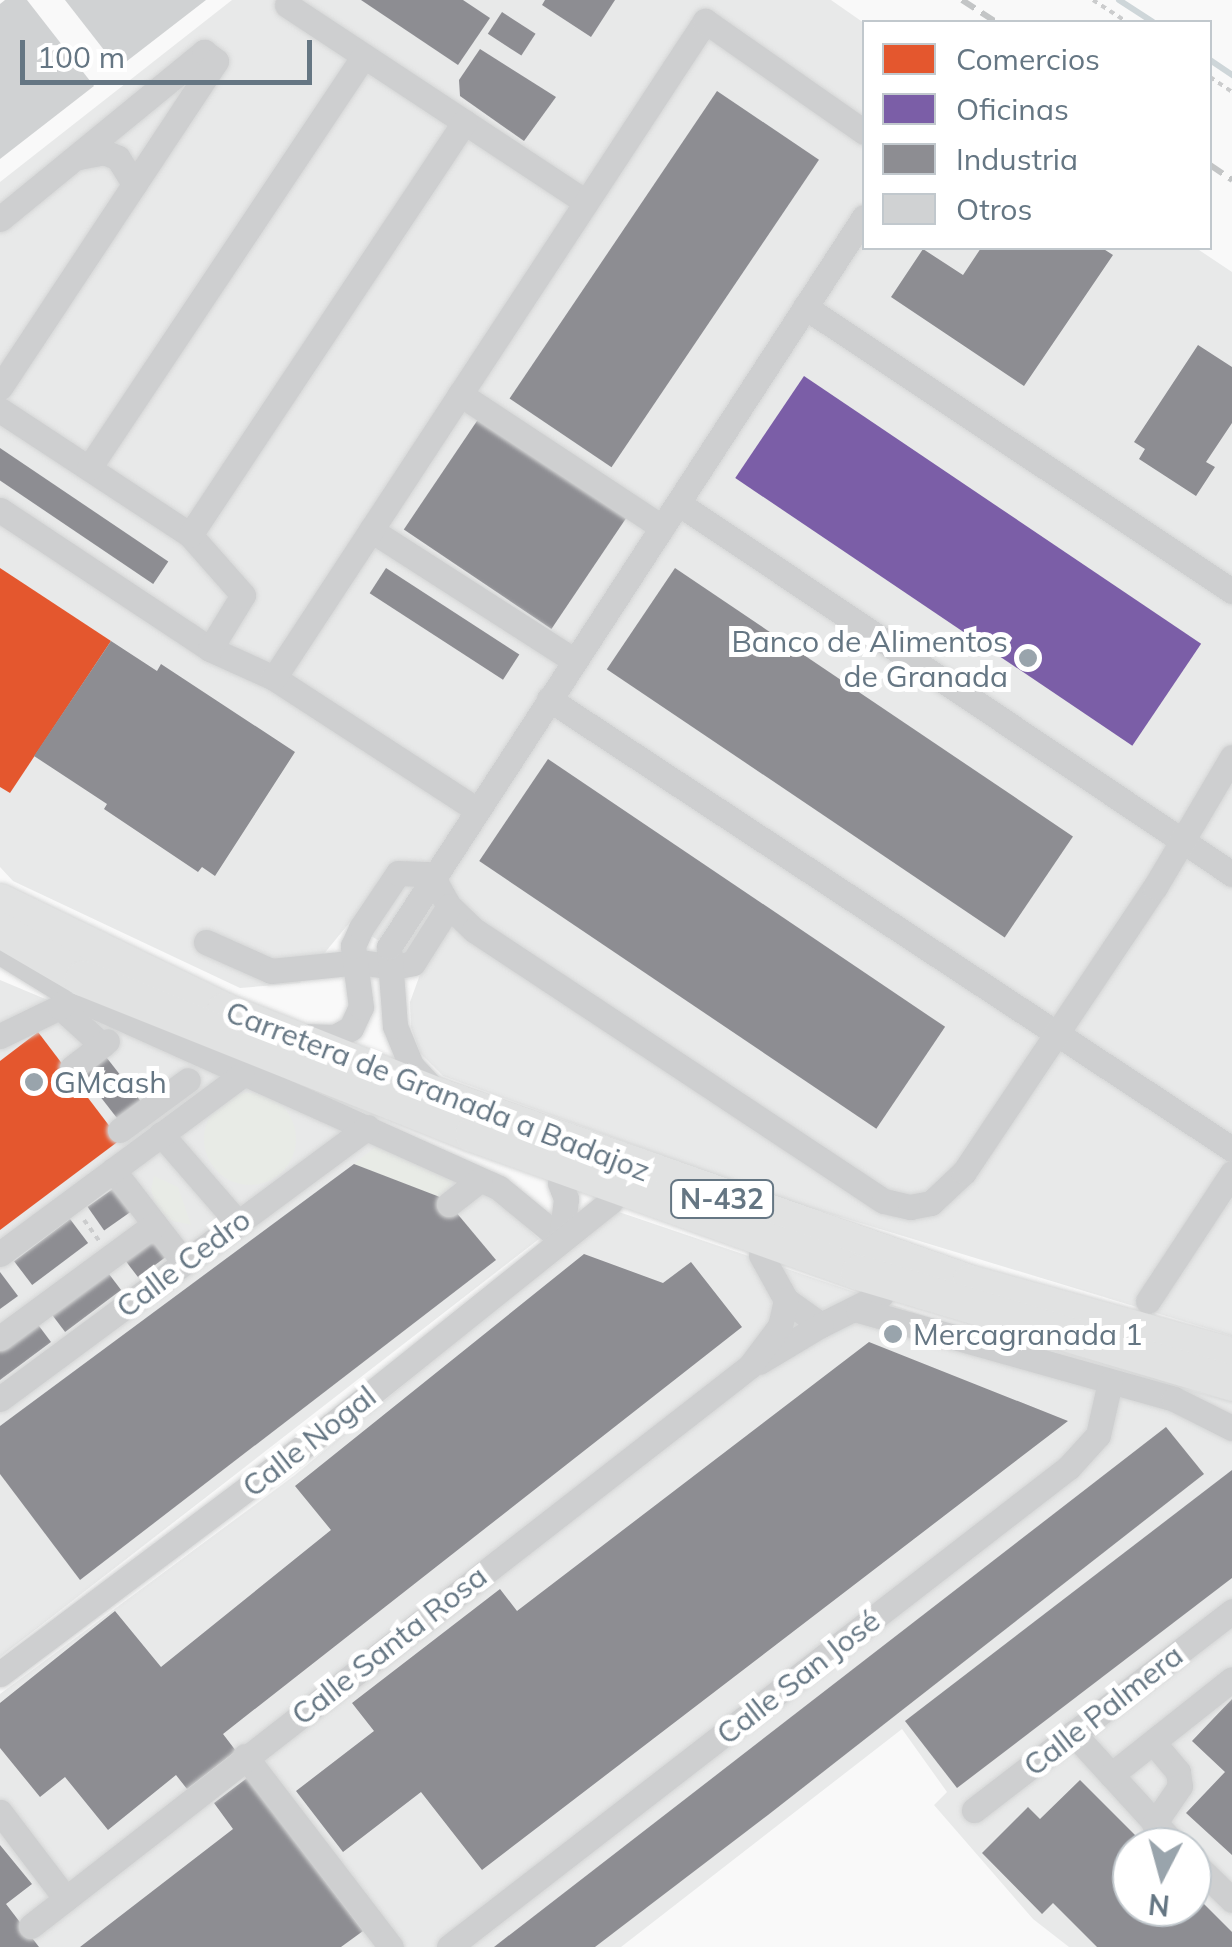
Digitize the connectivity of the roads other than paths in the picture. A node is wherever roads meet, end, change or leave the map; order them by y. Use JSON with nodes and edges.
{"nodes":[{"id":1,"x":287,"y":5,"type":"dead end"},
{"id":2,"x":364,"y":56,"type":"junction"},
{"id":3,"x":464,"y":122,"type":"junction"},
{"id":4,"x":862,"y":131,"type":"edge"},
{"id":5,"x":79,"y":157,"type":"junction"},
{"id":6,"x":134,"y":184,"type":"junction"},
{"id":7,"x":586,"y":202,"type":"junction"},
{"id":8,"x":0,"y":219,"type":"edge"},
{"id":9,"x":862,"y":219,"type":"edge"},
{"id":10,"x":805,"y":307,"type":"junction"},
{"id":11,"x":0,"y":387,"type":"edge"},
{"id":12,"x":460,"y":394,"type":"junction"},
{"id":13,"x":0,"y":410,"type":"edge"},
{"id":14,"x":88,"y":468,"type":"junction"},
{"id":15,"x":678,"y":503,"type":"junction"},
{"id":16,"x":0,"y":510,"type":"edge"},
{"id":17,"x":662,"y":528,"type":"junction"},
{"id":18,"x":371,"y":530,"type":"junction"},
{"id":19,"x":190,"y":535,"type":"junction"},
{"id":20,"x":1232,"y":591,"type":"edge"},
{"id":21,"x":210,"y":649,"type":"junction"},
{"id":22,"x":575,"y":661,"type":"junction"},
{"id":23,"x":274,"y":678,"type":"junction"},
{"id":24,"x":550,"y":699,"type":"junction"},
{"id":25,"x":1232,"y":757,"type":"edge"},
{"id":26,"x":474,"y":808,"type":"junction"},
{"id":27,"x":1178,"y":840,"type":"junction"},
{"id":28,"x":1232,"y":874,"type":"edge"},
{"id":29,"x":440,"y":892,"type":"junction"},
{"id":30,"x":0,"y":902,"type":"edge"},
{"id":31,"x":0,"y":930,"type":"edge"},
{"id":32,"x":474,"y":930,"type":"junction"},
{"id":33,"x":429,"y":938,"type":"junction"},
{"id":34,"x":206,"y":942,"type":"dead end"},
{"id":35,"x":0,"y":952,"type":"edge"},
{"id":36,"x":358,"y":962,"type":"junction"},
{"id":37,"x":393,"y":967,"type":"junction"},
{"id":38,"x":65,"y":1001,"type":"junction"},
{"id":39,"x":1057,"y":1030,"type":"junction"},
{"id":40,"x":0,"y":1036,"type":"edge"},
{"id":41,"x":288,"y":1036,"type":"junction"},
{"id":42,"x":72,"y":1068,"type":"dead end"},
{"id":43,"x":242,"y":1074,"type":"junction"},
{"id":44,"x":188,"y":1080,"type":"dead end"},
{"id":45,"x":438,"y":1095,"type":"junction"},
{"id":46,"x":367,"y":1127,"type":"junction"},
{"id":47,"x":120,"y":1130,"type":"dead end"},
{"id":48,"x":162,"y":1134,"type":"junction"},
{"id":49,"x":472,"y":1134,"type":"junction"},
{"id":50,"x":1232,"y":1149,"type":"edge"},
{"id":51,"x":113,"y":1170,"type":"junction"},
{"id":52,"x":1232,"y":1173,"type":"edge"},
{"id":53,"x":480,"y":1180,"type":"junction"},
{"id":54,"x":560,"y":1183,"type":"junction"},
{"id":55,"x":611,"y":1201,"type":"junction"},
{"id":56,"x":449,"y":1204,"type":"dead end"},
{"id":57,"x":150,"y":1218,"type":"junction"},
{"id":58,"x":238,"y":1223,"type":"junction"},
{"id":59,"x":561,"y":1239,"type":"junction"},
{"id":60,"x":0,"y":1254,"type":"edge"},
{"id":61,"x":761,"y":1255,"type":"junction"},
{"id":62,"x":184,"y":1262,"type":"junction"},
{"id":63,"x":881,"y":1295,"type":"junction"},
{"id":64,"x":786,"y":1300,"type":"junction"},
{"id":65,"x":1148,"y":1301,"type":"dead end"},
{"id":66,"x":970,"y":1308,"type":"junction"},
{"id":67,"x":858,"y":1310,"type":"junction"},
{"id":68,"x":0,"y":1316,"type":"edge"},
{"id":69,"x":821,"y":1326,"type":"junction"},
{"id":70,"x":0,"y":1338,"type":"edge"},
{"id":71,"x":1232,"y":1356,"type":"edge"},
{"id":72,"x":750,"y":1366,"type":"junction"},
{"id":73,"x":1110,"y":1382,"type":"junction"},
{"id":74,"x":1232,"y":1383,"type":"edge"},
{"id":75,"x":0,"y":1399,"type":"edge"},
{"id":76,"x":1232,"y":1428,"type":"edge"},
{"id":77,"x":1232,"y":1611,"type":"edge"},
{"id":78,"x":0,"y":1674,"type":"edge"},
{"id":79,"x":1232,"y":1679,"type":"edge"},
{"id":80,"x":1072,"y":1733,"type":"junction"},
{"id":81,"x":1154,"y":1742,"type":"junction"},
{"id":82,"x":245,"y":1756,"type":"junction"},
{"id":83,"x":1111,"y":1775,"type":"junction"},
{"id":84,"x":974,"y":1810,"type":"dead end"},
{"id":85,"x":0,"y":1812,"type":"edge"},
{"id":86,"x":1154,"y":1824,"type":"junction"},
{"id":87,"x":1157,"y":1827,"type":"edge"},
{"id":88,"x":1212,"y":1880,"type":"edge"},
{"id":89,"x":66,"y":1899,"type":"junction"},
{"id":90,"x":1232,"y":1900,"type":"edge"},
{"id":91,"x":32,"y":1926,"type":"dead end"},
{"id":92,"x":386,"y":1945,"type":"edge"},
{"id":93,"x":449,"y":1947,"type":"edge"}],
"edges":[{"from":1,"to":2,"type":"street"},
{"from":2,"to":3,"type":"street"},
{"from":2,"to":14,"type":"street"},
{"from":3,"to":7,"type":"street"},
{"from":3,"to":19,"type":"street"},
{"from":4,"to":7,"type":"street"},
{"from":5,"to":6,"type":"street"},
{"from":5,"to":6,"type":"street"},
{"from":5,"to":8,"type":"street"},
{"from":6,"to":11,"type":"street"},
{"from":7,"to":12,"type":"street"},
{"from":9,"to":10,"type":"street"},
{"from":10,"to":15,"type":"street"},
{"from":10,"to":20,"type":"street"},
{"from":12,"to":17,"type":"street"},
{"from":12,"to":18,"type":"street"},
{"from":13,"to":14,"type":"street"},
{"from":14,"to":19,"type":"street"},
{"from":15,"to":17,"type":"street"},
{"from":15,"to":27,"type":"street"},
{"from":16,"to":21,"type":"street"},
{"from":17,"to":22,"type":"street"},
{"from":18,"to":22,"type":"street"},
{"from":18,"to":23,"type":"street"},
{"from":19,"to":21,"type":"street"},
{"from":21,"to":23,"type":"street"},
{"from":22,"to":24,"type":"street"},
{"from":23,"to":26,"type":"street"},
{"from":24,"to":26,"type":"street"},
{"from":24,"to":39,"type":"street"},
{"from":25,"to":27,"type":"street"},
{"from":26,"to":29,"type":"street"},
{"from":27,"to":28,"type":"street"},
{"from":27,"to":39,"type":"street"},
{"from":29,"to":32,"type":"street"},
{"from":29,"to":33,"type":"street"},
{"from":29,"to":36,"type":"street"},
{"from":29,"to":37,"type":"street"},
{"from":30,"to":41,"type":"highway","name":"Carretera de Granada a Badajoz","number":"N-432"},
{"from":31,"to":49,"type":"highway","name":"Carretera de Granada a Badajoz","number":"N-432"},
{"from":32,"to":33,"type":"street"},
{"from":32,"to":39,"type":"street"},
{"from":33,"to":37,"type":"street"},
{"from":34,"to":36,"type":"street"},
{"from":35,"to":38,"type":"street"},
{"from":36,"to":37,"type":"street"},
{"from":36,"to":41,"type":"street"},
{"from":37,"to":45,"type":"street"},
{"from":38,"to":40,"type":"street"},
{"from":38,"to":42,"type":"street"},
{"from":38,"to":43,"type":"street"},
{"from":39,"to":50,"type":"street"},
{"from":41,"to":45,"type":"highway","name":"Carretera de Granada a Badajoz","number":"N-432"},
{"from":43,"to":46,"type":"street"},
{"from":43,"to":48,"type":"street"},
{"from":44,"to":47,"type":"street"},
{"from":45,"to":71,"type":"highway","name":"Carretera de Granada a Badajoz","number":"N-432"},
{"from":46,"to":53,"type":"street"},
{"from":46,"to":58,"type":"street","name":"Calle Cedro"},
{"from":48,"to":51,"type":"street"},
{"from":48,"to":58,"type":"street"},
{"from":49,"to":54,"type":"street"},
{"from":49,"to":66,"type":"highway","name":"Carretera de Granada a Badajoz","number":"N-432"},
{"from":51,"to":57,"type":"street"},
{"from":51,"to":60,"type":"street"},
{"from":52,"to":65,"type":"street"},
{"from":53,"to":56,"type":"street"},
{"from":53,"to":59,"type":"street"},
{"from":54,"to":55,"type":"street"},
{"from":54,"to":59,"type":"street"},
{"from":55,"to":59,"type":"street","name":"Calle Nogal"},
{"from":55,"to":61,"type":"street"},
{"from":57,"to":62,"type":"street"},
{"from":57,"to":68,"type":"street"},
{"from":57,"to":70,"type":"street"},
{"from":58,"to":62,"type":"street","name":"Calle Cedro"},
{"from":59,"to":78,"type":"street","name":"Calle Nogal"},
{"from":61,"to":63,"type":"street"},
{"from":61,"to":64,"type":"street"},
{"from":62,"to":75,"type":"street","name":"Calle Cedro"},
{"from":63,"to":66,"type":"street"},
{"from":63,"to":67,"type":"street","name":"Calle Santa Rosa"},
{"from":64,"to":69,"type":"street"},
{"from":64,"to":72,"type":"street","name":"Calle Santa Rosa"},
{"from":66,"to":74,"type":"highway","name":"Carretera de Granada a Badajoz","number":"N-432"},
{"from":67,"to":69,"type":"street","name":"Calle Santa Rosa"},
{"from":67,"to":73,"type":"street"},
{"from":69,"to":72,"type":"street","name":"Calle Santa Rosa"},
{"from":72,"to":82,"type":"street","name":"Calle Santa Rosa"},
{"from":73,"to":76,"type":"street"},
{"from":73,"to":93,"type":"street","name":"Calle San José"},
{"from":77,"to":80,"type":"street","name":"Calle Palmera"},
{"from":79,"to":81,"type":"street","name":"Calle Palmera"},
{"from":80,"to":83,"type":"street"},
{"from":80,"to":84,"type":"street","name":"Calle Palmera"},
{"from":81,"to":83,"type":"street","name":"Calle Palmera"},
{"from":81,"to":86,"type":"street"},
{"from":82,"to":89,"type":"street","name":"Calle Santa Rosa"},
{"from":82,"to":92,"type":"street"},
{"from":83,"to":86,"type":"street"},
{"from":85,"to":89,"type":"street"},
{"from":86,"to":87,"type":"street"},
{"from":88,"to":90,"type":"street"},
{"from":89,"to":91,"type":"street","name":"Calle Santa Rosa"}]}
